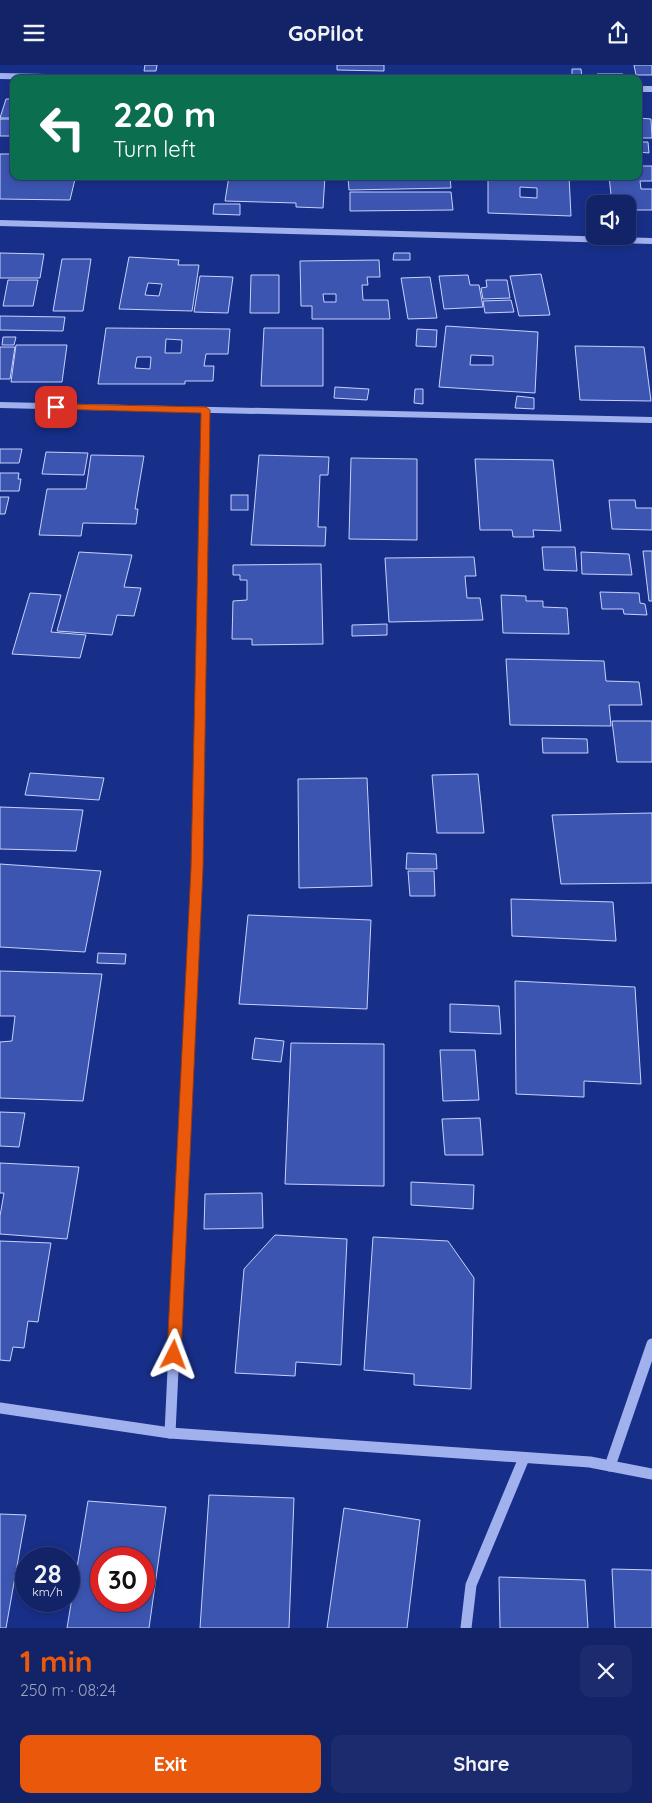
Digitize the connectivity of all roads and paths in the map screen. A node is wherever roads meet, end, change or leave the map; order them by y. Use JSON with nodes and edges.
{"nodes":[{"id":1,"x":0,"y":223,"type":"edge"},
{"id":2,"x":652,"y":241,"type":"edge"},
{"id":3,"x":0,"y":405,"type":"edge"},
{"id":4,"x":206,"y":410,"type":"junction"},
{"id":5,"x":652,"y":420,"type":"edge"},
{"id":6,"x":652,"y":1344,"type":"edge"},
{"id":7,"x":0,"y":1408,"type":"edge"},
{"id":8,"x":170,"y":1433,"type":"junction"},
{"id":9,"x":524,"y":1458,"type":"junction"},
{"id":10,"x":610,"y":1466,"type":"junction"},
{"id":11,"x":652,"y":1474,"type":"edge"},
{"id":12,"x":466,"y":1628,"type":"edge"}],
"edges":[{"from":1,"to":2,"type":"street"},
{"from":3,"to":4,"type":"street"},
{"from":4,"to":5,"type":"street"},
{"from":4,"to":8,"type":"street"},
{"from":6,"to":10,"type":"street"},
{"from":7,"to":8,"type":"street"},
{"from":8,"to":9,"type":"street"},
{"from":9,"to":10,"type":"street"},
{"from":9,"to":12,"type":"street"},
{"from":10,"to":11,"type":"street"}]}
